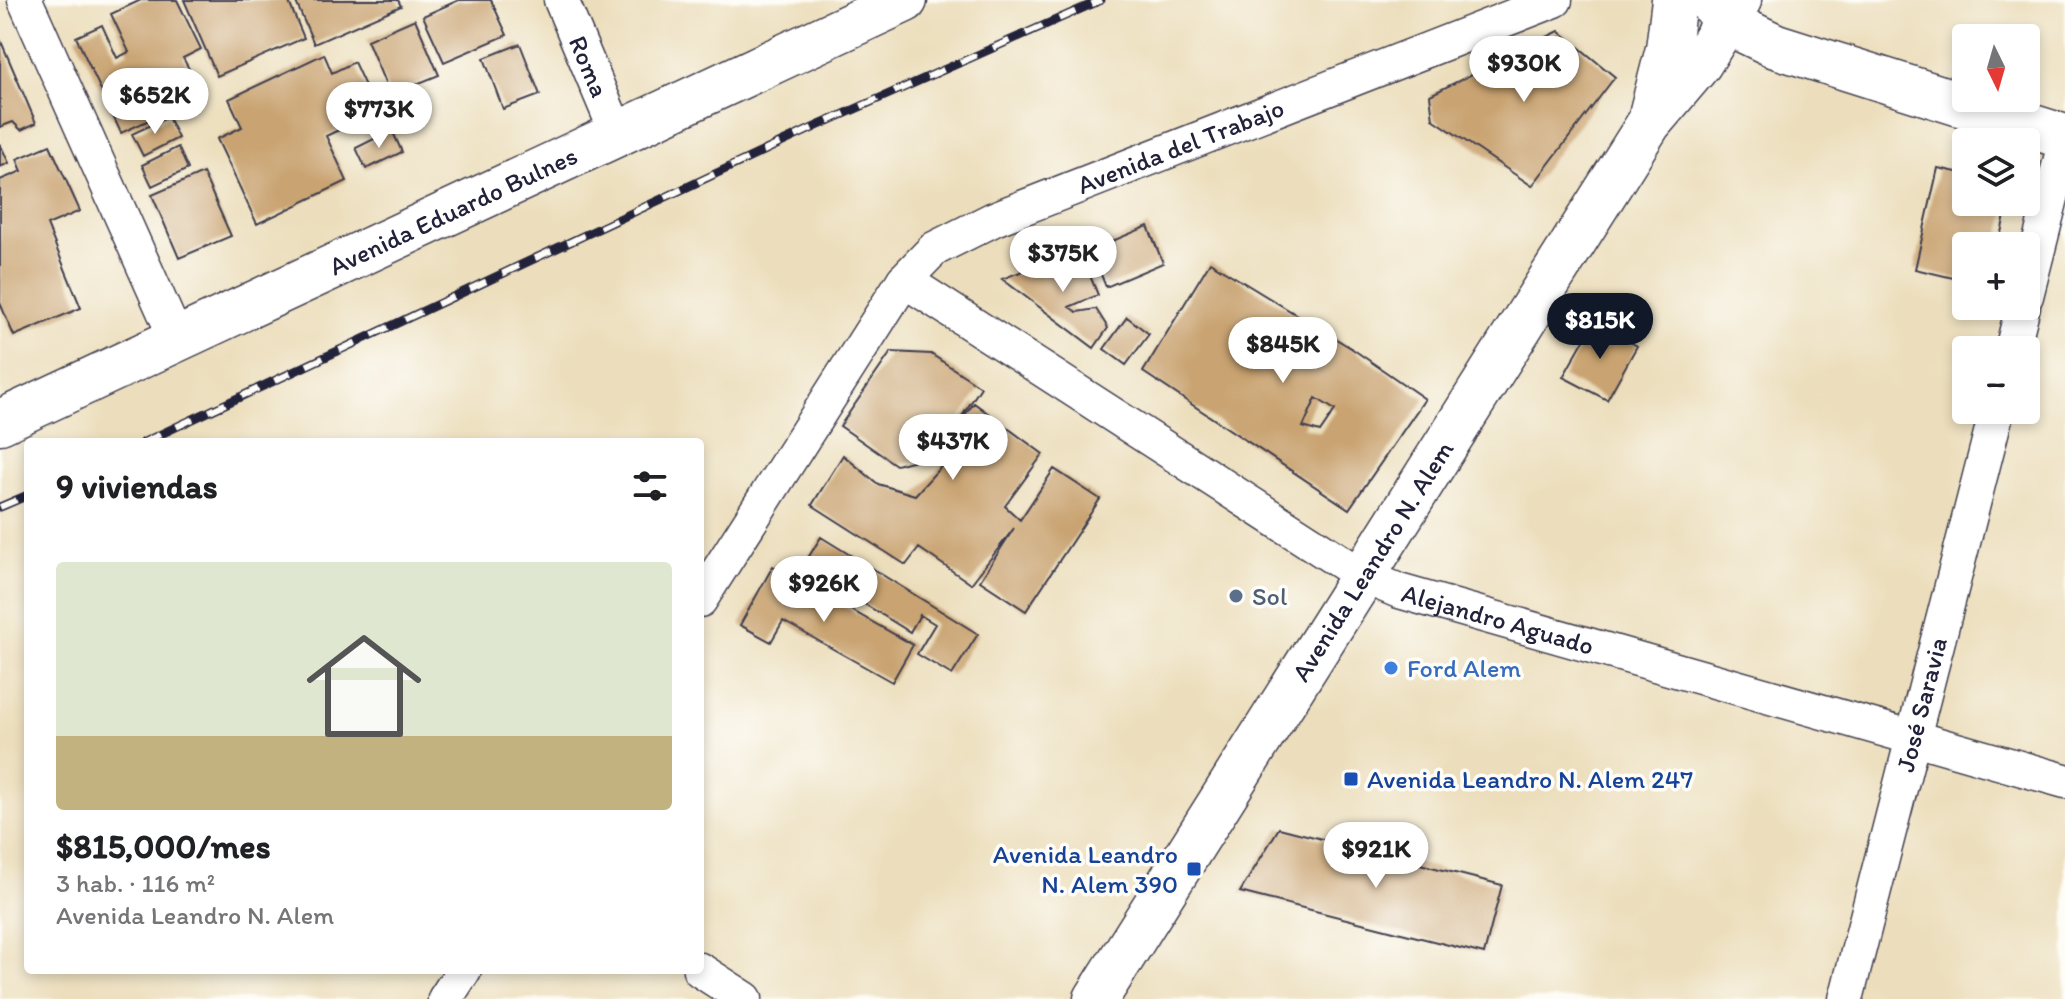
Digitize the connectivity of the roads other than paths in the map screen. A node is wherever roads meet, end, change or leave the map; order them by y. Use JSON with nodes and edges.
{"nodes":[{"id":1,"x":25,"y":0,"type":"edge"},
{"id":2,"x":561,"y":0,"type":"edge"},
{"id":3,"x":905,"y":0,"type":"edge"},
{"id":4,"x":1555,"y":0,"type":"edge"},
{"id":5,"x":1674,"y":0,"type":"edge"},
{"id":6,"x":1725,"y":7,"type":"edge"},
{"id":7,"x":1649,"y":123,"type":"junction"},
{"id":8,"x":617,"y":133,"type":"junction"},
{"id":9,"x":2065,"y":140,"type":"edge"},
{"id":10,"x":2040,"y":240,"type":"edge"},
{"id":11,"x":904,"y":280,"type":"junction"},
{"id":12,"x":176,"y":338,"type":"junction"},
{"id":13,"x":0,"y":422,"type":"edge"},
{"id":14,"x":1993,"y":424,"type":"edge"},
{"id":15,"x":1361,"y":575,"type":"junction"},
{"id":16,"x":704,"y":594,"type":"edge"},
{"id":17,"x":1913,"y":740,"type":"junction"},
{"id":18,"x":2065,"y":781,"type":"edge"},
{"id":19,"x":704,"y":973,"type":"edge"},
{"id":20,"x":461,"y":974,"type":"edge"},
{"id":21,"x":445,"y":999,"type":"edge"},
{"id":22,"x":745,"y":999,"type":"edge"},
{"id":23,"x":1096,"y":999,"type":"edge"},
{"id":24,"x":1846,"y":999,"type":"edge"}],
"edges":[{"from":1,"to":12,"type":"street"},
{"from":2,"to":8,"type":"street","name":"Roma"},
{"from":3,"to":8,"type":"main road","name":"Avenida Eduardo Bulnes"},
{"from":4,"to":11,"type":"street","name":"Avenida del Trabajo"},
{"from":5,"to":7,"type":"main road","name":"Avenida Leandro N. Alem"},
{"from":6,"to":7,"type":"main road","name":"Avenida Leandro N. Alem"},
{"from":6,"to":9,"type":"main road"},
{"from":7,"to":15,"type":"main road","name":"Avenida Leandro N. Alem"},
{"from":8,"to":12,"type":"main road","name":"Avenida Eduardo Bulnes"},
{"from":9,"to":10,"type":"street"},
{"from":11,"to":15,"type":"street","name":"Alejandro Aguado"},
{"from":11,"to":16,"type":"street","name":"Avenida del Trabajo"},
{"from":12,"to":13,"type":"main road","name":"Avenida Eduardo Bulnes"},
{"from":14,"to":17,"type":"street","name":"José Saravia"},
{"from":15,"to":17,"type":"street","name":"Alejandro Aguado"},
{"from":15,"to":23,"type":"main road","name":"Avenida Leandro N. Alem"},
{"from":17,"to":18,"type":"street","name":"Alejandro Aguado"},
{"from":17,"to":24,"type":"street","name":"José Saravia"},
{"from":19,"to":22,"type":"street"},
{"from":20,"to":21,"type":"street"}]}
